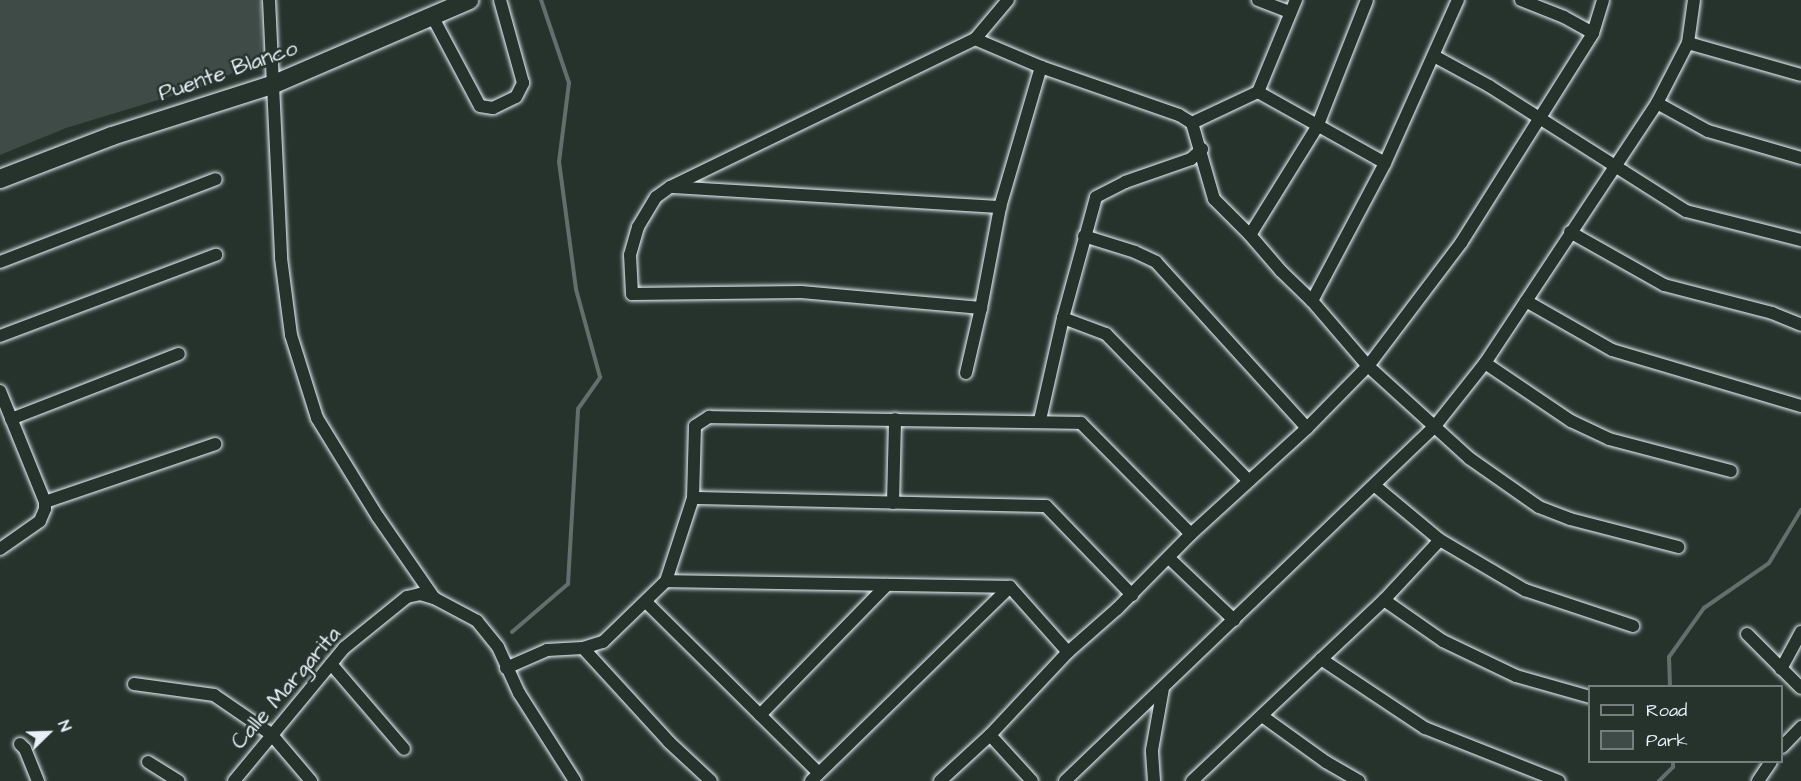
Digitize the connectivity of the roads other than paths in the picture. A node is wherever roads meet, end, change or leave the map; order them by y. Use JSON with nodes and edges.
{"nodes":[{"id":1,"x":269,"y":0,"type":"edge"},
{"id":2,"x":469,"y":0,"type":"edge"},
{"id":3,"x":500,"y":0,"type":"edge"},
{"id":4,"x":1008,"y":0,"type":"edge"},
{"id":5,"x":1258,"y":0,"type":"edge"},
{"id":6,"x":1296,"y":0,"type":"edge"},
{"id":7,"x":1367,"y":0,"type":"edge"},
{"id":8,"x":1458,"y":0,"type":"edge"},
{"id":9,"x":1521,"y":0,"type":"edge"},
{"id":10,"x":1603,"y":0,"type":"edge"},
{"id":11,"x":1694,"y":0,"type":"edge"},
{"id":12,"x":433,"y":9,"type":"edge"},
{"id":13,"x":1290,"y":12,"type":"junction"},
{"id":14,"x":1593,"y":33,"type":"junction"},
{"id":15,"x":975,"y":39,"type":"junction"},
{"id":16,"x":1688,"y":43,"type":"junction"},
{"id":17,"x":1434,"y":56,"type":"junction"},
{"id":18,"x":1041,"y":67,"type":"junction"},
{"id":19,"x":1801,"y":75,"type":"edge"},
{"id":20,"x":272,"y":86,"type":"junction"},
{"id":21,"x":1258,"y":92,"type":"junction"},
{"id":22,"x":1657,"y":103,"type":"junction"},
{"id":23,"x":1537,"y":118,"type":"junction"},
{"id":24,"x":1192,"y":123,"type":"junction"},
{"id":25,"x":1317,"y":127,"type":"junction"},
{"id":26,"x":1202,"y":149,"type":"junction"},
{"id":27,"x":1801,"y":158,"type":"edge"},
{"id":28,"x":1385,"y":164,"type":"junction"},
{"id":29,"x":1614,"y":165,"type":"junction"},
{"id":30,"x":0,"y":179,"type":"edge"},
{"id":31,"x":216,"y":179,"type":"dead end"},
{"id":32,"x":670,"y":187,"type":"junction"},
{"id":33,"x":1000,"y":207,"type":"junction"},
{"id":34,"x":1570,"y":232,"type":"junction"},
{"id":35,"x":1250,"y":235,"type":"junction"},
{"id":36,"x":1084,"y":236,"type":"junction"},
{"id":37,"x":1801,"y":240,"type":"edge"},
{"id":38,"x":216,"y":255,"type":"dead end"},
{"id":39,"x":0,"y":262,"type":"edge"},
{"id":40,"x":1312,"y":301,"type":"junction"},
{"id":41,"x":1526,"y":301,"type":"junction"},
{"id":42,"x":981,"y":308,"type":"junction"},
{"id":43,"x":1063,"y":318,"type":"junction"},
{"id":44,"x":1801,"y":325,"type":"edge"},
{"id":45,"x":0,"y":336,"type":"edge"},
{"id":46,"x":179,"y":354,"type":"dead end"},
{"id":47,"x":1485,"y":363,"type":"junction"},
{"id":48,"x":1368,"y":366,"type":"junction"},
{"id":49,"x":966,"y":373,"type":"dead end"},
{"id":50,"x":0,"y":391,"type":"edge"},
{"id":51,"x":1801,"y":406,"type":"edge"},
{"id":52,"x":11,"y":419,"type":"junction"},
{"id":53,"x":895,"y":419,"type":"junction"},
{"id":54,"x":1040,"y":420,"type":"junction"},
{"id":55,"x":1435,"y":426,"type":"junction"},
{"id":56,"x":1307,"y":428,"type":"junction"},
{"id":57,"x":215,"y":444,"type":"dead end"},
{"id":58,"x":1731,"y":471,"type":"dead end"},
{"id":59,"x":1249,"y":481,"type":"junction"},
{"id":60,"x":1374,"y":485,"type":"junction"},
{"id":61,"x":693,"y":498,"type":"junction"},
{"id":62,"x":45,"y":502,"type":"junction"},
{"id":63,"x":893,"y":504,"type":"junction"},
{"id":64,"x":1191,"y":534,"type":"junction"},
{"id":65,"x":1440,"y":540,"type":"junction"},
{"id":66,"x":1678,"y":547,"type":"dead end"},
{"id":67,"x":0,"y":549,"type":"edge"},
{"id":68,"x":1169,"y":558,"type":"junction"},
{"id":69,"x":666,"y":581,"type":"junction"},
{"id":70,"x":887,"y":585,"type":"junction"},
{"id":71,"x":1010,"y":587,"type":"junction"},
{"id":72,"x":1132,"y":595,"type":"junction"},
{"id":73,"x":434,"y":598,"type":"junction"},
{"id":74,"x":1384,"y":600,"type":"junction"},
{"id":75,"x":646,"y":602,"type":"junction"},
{"id":76,"x":1233,"y":620,"type":"junction"},
{"id":77,"x":1633,"y":626,"type":"dead end"},
{"id":78,"x":1801,"y":632,"type":"edge"},
{"id":79,"x":1748,"y":634,"type":"dead end"},
{"id":80,"x":583,"y":648,"type":"junction"},
{"id":81,"x":1068,"y":652,"type":"junction"},
{"id":82,"x":1322,"y":659,"type":"junction"},
{"id":83,"x":331,"y":664,"type":"junction"},
{"id":84,"x":506,"y":668,"type":"junction"},
{"id":85,"x":1781,"y":669,"type":"junction"},
{"id":86,"x":134,"y":684,"type":"dead end"},
{"id":87,"x":1163,"y":688,"type":"junction"},
{"id":88,"x":1801,"y":688,"type":"edge"},
{"id":89,"x":1588,"y":696,"type":"edge"},
{"id":90,"x":760,"y":715,"type":"junction"},
{"id":91,"x":1262,"y":716,"type":"junction"},
{"id":92,"x":1801,"y":727,"type":"edge"},
{"id":93,"x":271,"y":734,"type":"junction"},
{"id":94,"x":990,"y":735,"type":"junction"},
{"id":95,"x":20,"y":744,"type":"dead end"},
{"id":96,"x":1783,"y":746,"type":"edge"},
{"id":97,"x":404,"y":749,"type":"dead end"},
{"id":98,"x":148,"y":762,"type":"dead end"},
{"id":99,"x":1770,"y":763,"type":"edge"},
{"id":100,"x":815,"y":777,"type":"edge"},
{"id":101,"x":1200,"y":778,"type":"edge"},
{"id":102,"x":571,"y":779,"type":"edge"},
{"id":103,"x":38,"y":781,"type":"edge"},
{"id":104,"x":178,"y":781,"type":"edge"},
{"id":105,"x":234,"y":781,"type":"edge"},
{"id":106,"x":311,"y":781,"type":"edge"},
{"id":107,"x":711,"y":781,"type":"edge"},
{"id":108,"x":940,"y":781,"type":"edge"},
{"id":109,"x":1032,"y":781,"type":"edge"},
{"id":110,"x":1065,"y":781,"type":"edge"},
{"id":111,"x":1154,"y":781,"type":"edge"},
{"id":112,"x":1359,"y":781,"type":"edge"},
{"id":113,"x":1559,"y":781,"type":"edge"},
{"id":114,"x":1758,"y":781,"type":"edge"}],
"edges":[{"from":1,"to":20,"type":"street"},
{"from":2,"to":12,"type":"street","name":"Puente Blanco"},
{"from":3,"to":12,"type":"street"},
{"from":4,"to":15,"type":"street"},
{"from":5,"to":13,"type":"street"},
{"from":6,"to":13,"type":"street"},
{"from":7,"to":25,"type":"street"},
{"from":8,"to":17,"type":"street"},
{"from":9,"to":14,"type":"street"},
{"from":10,"to":14,"type":"street"},
{"from":11,"to":16,"type":"street"},
{"from":12,"to":20,"type":"street","name":"Puente Blanco"},
{"from":13,"to":21,"type":"street"},
{"from":14,"to":23,"type":"street"},
{"from":15,"to":18,"type":"street"},
{"from":15,"to":32,"type":"street"},
{"from":16,"to":19,"type":"street"},
{"from":16,"to":22,"type":"street"},
{"from":17,"to":23,"type":"street"},
{"from":17,"to":28,"type":"street"},
{"from":18,"to":24,"type":"street"},
{"from":18,"to":33,"type":"street"},
{"from":20,"to":30,"type":"street","name":"Puente Blanco"},
{"from":20,"to":73,"type":"street"},
{"from":21,"to":24,"type":"street"},
{"from":21,"to":25,"type":"street"},
{"from":22,"to":27,"type":"street"},
{"from":22,"to":29,"type":"street"},
{"from":23,"to":29,"type":"street"},
{"from":23,"to":48,"type":"street"},
{"from":24,"to":26,"type":"street"},
{"from":25,"to":28,"type":"street"},
{"from":25,"to":35,"type":"street"},
{"from":26,"to":35,"type":"street"},
{"from":26,"to":36,"type":"street"},
{"from":28,"to":40,"type":"street"},
{"from":29,"to":34,"type":"street"},
{"from":29,"to":37,"type":"street"},
{"from":31,"to":39,"type":"street"},
{"from":32,"to":33,"type":"street"},
{"from":32,"to":42,"type":"street"},
{"from":33,"to":42,"type":"street"},
{"from":34,"to":41,"type":"street"},
{"from":34,"to":44,"type":"street"},
{"from":35,"to":40,"type":"street"},
{"from":36,"to":43,"type":"street"},
{"from":36,"to":56,"type":"street"},
{"from":38,"to":45,"type":"street"},
{"from":40,"to":48,"type":"street"},
{"from":41,"to":47,"type":"street"},
{"from":41,"to":51,"type":"street"},
{"from":42,"to":49,"type":"street"},
{"from":43,"to":54,"type":"street"},
{"from":43,"to":59,"type":"street"},
{"from":46,"to":52,"type":"street"},
{"from":47,"to":55,"type":"street"},
{"from":47,"to":58,"type":"street"},
{"from":48,"to":55,"type":"street"},
{"from":48,"to":56,"type":"street"},
{"from":50,"to":52,"type":"street"},
{"from":52,"to":62,"type":"street"},
{"from":53,"to":54,"type":"street"},
{"from":53,"to":61,"type":"street"},
{"from":53,"to":63,"type":"street"},
{"from":54,"to":64,"type":"street"},
{"from":55,"to":60,"type":"street"},
{"from":55,"to":66,"type":"street"},
{"from":56,"to":59,"type":"street"},
{"from":57,"to":62,"type":"street"},
{"from":59,"to":64,"type":"street"},
{"from":60,"to":65,"type":"street"},
{"from":60,"to":76,"type":"street"},
{"from":61,"to":63,"type":"street"},
{"from":61,"to":69,"type":"street"},
{"from":62,"to":67,"type":"street"},
{"from":63,"to":72,"type":"street"},
{"from":64,"to":68,"type":"street"},
{"from":65,"to":74,"type":"street"},
{"from":65,"to":77,"type":"street"},
{"from":68,"to":72,"type":"street"},
{"from":68,"to":76,"type":"street"},
{"from":69,"to":70,"type":"street"},
{"from":69,"to":75,"type":"street"},
{"from":70,"to":71,"type":"street"},
{"from":70,"to":90,"type":"street"},
{"from":71,"to":81,"type":"street"},
{"from":71,"to":100,"type":"street"},
{"from":72,"to":81,"type":"street"},
{"from":73,"to":83,"type":"street","name":"Calle Margarita"},
{"from":73,"to":84,"type":"street"},
{"from":74,"to":82,"type":"street"},
{"from":74,"to":89,"type":"street"},
{"from":75,"to":80,"type":"street"},
{"from":75,"to":90,"type":"street"},
{"from":76,"to":87,"type":"street"},
{"from":78,"to":85,"type":"street"},
{"from":79,"to":85,"type":"street"},
{"from":80,"to":84,"type":"street"},
{"from":80,"to":107,"type":"street"},
{"from":81,"to":94,"type":"street"},
{"from":82,"to":91,"type":"street"},
{"from":82,"to":113,"type":"street"},
{"from":83,"to":93,"type":"street","name":"Calle Margarita"},
{"from":83,"to":97,"type":"street"},
{"from":84,"to":102,"type":"street"},
{"from":85,"to":88,"type":"street"},
{"from":86,"to":93,"type":"street"},
{"from":87,"to":110,"type":"street"},
{"from":87,"to":111,"type":"street"},
{"from":90,"to":100,"type":"street"},
{"from":91,"to":101,"type":"street"},
{"from":91,"to":112,"type":"street"},
{"from":92,"to":96,"type":"street"},
{"from":93,"to":105,"type":"street","name":"Calle Margarita"},
{"from":93,"to":106,"type":"street"},
{"from":94,"to":108,"type":"street"},
{"from":94,"to":109,"type":"street"},
{"from":95,"to":103,"type":"street"},
{"from":98,"to":104,"type":"street"},
{"from":99,"to":114,"type":"street"}]}
